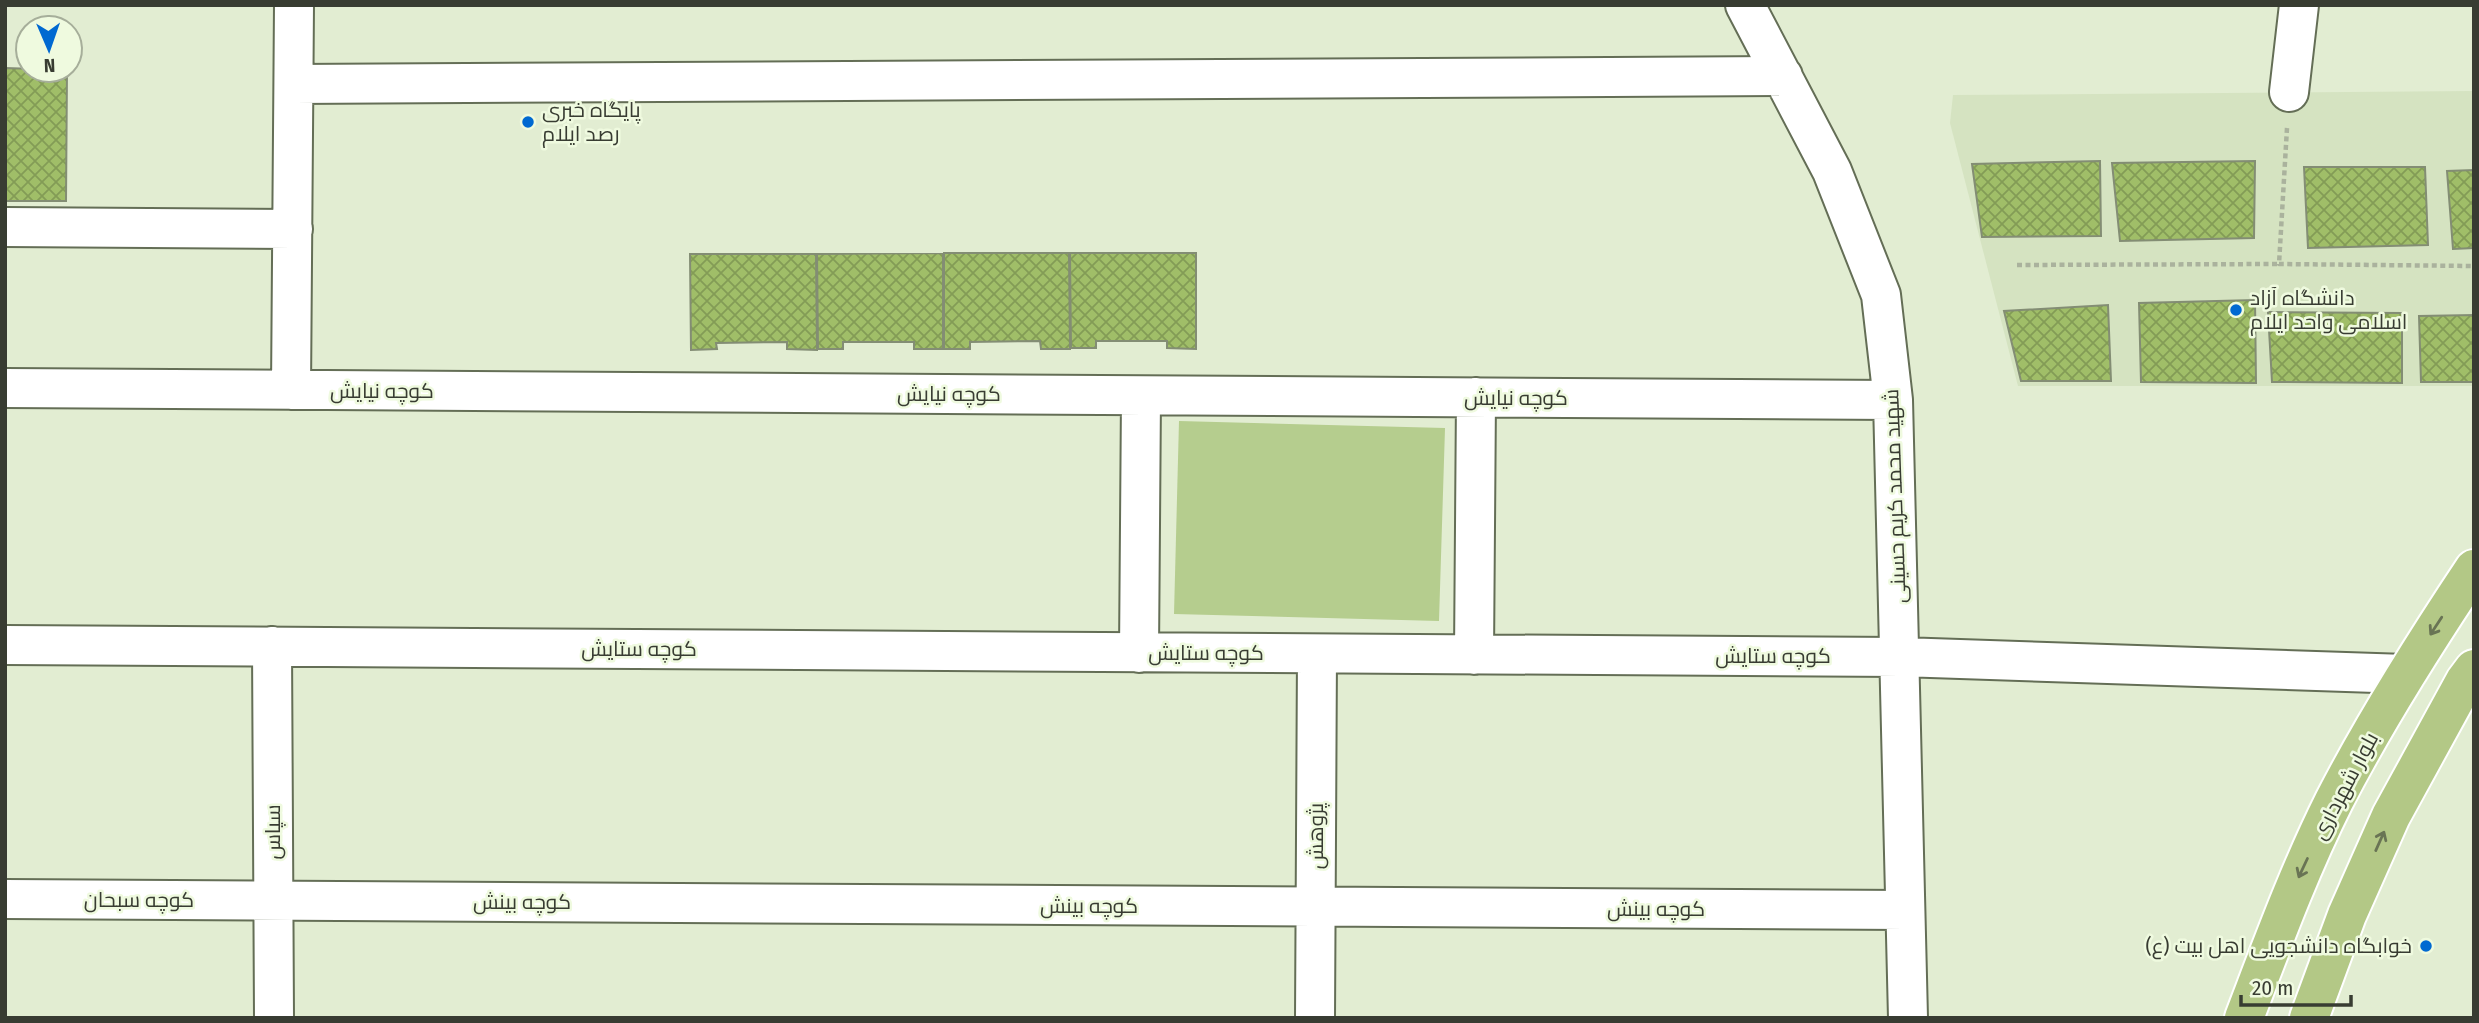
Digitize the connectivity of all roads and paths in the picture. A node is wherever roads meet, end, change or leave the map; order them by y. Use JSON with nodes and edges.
{"nodes":[{"id":1,"x":294,"y":5,"type":"edge"},
{"id":2,"x":1745,"y":5,"type":"edge"},
{"id":3,"x":2299,"y":5,"type":"edge"},
{"id":4,"x":1783,"y":76,"type":"junction"},
{"id":5,"x":293,"y":84,"type":"junction"},
{"id":6,"x":2289,"y":92,"type":"joint"},
{"id":7,"x":5,"y":226,"type":"edge"},
{"id":8,"x":293,"y":229,"type":"junction"},
{"id":9,"x":2279,"y":264,"type":"junction"},
{"id":10,"x":2017,"y":265,"type":"dead end"},
{"id":11,"x":2474,"y":266,"type":"edge"},
{"id":12,"x":5,"y":388,"type":"edge"},
{"id":13,"x":291,"y":390,"type":"junction"},
{"id":14,"x":1141,"y":396,"type":"junction"},
{"id":15,"x":1476,"y":397,"type":"junction"},
{"id":16,"x":1893,"y":400,"type":"junction"},
{"id":17,"x":2474,"y":569,"type":"edge"},
{"id":18,"x":5,"y":645,"type":"edge"},
{"id":19,"x":272,"y":646,"type":"junction"},
{"id":20,"x":1139,"y":653,"type":"junction"},
{"id":21,"x":1317,"y":654,"type":"junction"},
{"id":22,"x":1474,"y":655,"type":"junction"},
{"id":23,"x":1901,"y":657,"type":"junction"},
{"id":24,"x":2474,"y":669,"type":"edge"},
{"id":25,"x":2406,"y":674,"type":"junction"},
{"id":26,"x":5,"y":899,"type":"edge"},
{"id":27,"x":274,"y":901,"type":"junction"},
{"id":28,"x":1315,"y":908,"type":"junction"},
{"id":29,"x":1905,"y":910,"type":"junction"},
{"id":30,"x":274,"y":1018,"type":"edge"},
{"id":31,"x":1315,"y":1018,"type":"edge"},
{"id":32,"x":1908,"y":1018,"type":"edge"},
{"id":33,"x":2244,"y":1018,"type":"edge"},
{"id":34,"x":2309,"y":1018,"type":"edge"}],
"edges":[{"from":1,"to":5,"type":"street"},
{"from":2,"to":4,"type":"street","name":"شهید محمد‌ کریم حسینی"},
{"from":3,"to":6,"type":"street"},
{"from":4,"to":5,"type":"street"},
{"from":4,"to":16,"type":"street","name":"شهید محمد‌ کریم حسینی"},
{"from":5,"to":8,"type":"street"},
{"from":6,"to":9,"type":"path"},
{"from":7,"to":8,"type":"street"},
{"from":8,"to":13,"type":"street"},
{"from":9,"to":10,"type":"path"},
{"from":9,"to":11,"type":"path"},
{"from":12,"to":13,"type":"street","name":"كوچه نيايش"},
{"from":13,"to":14,"type":"street","name":"كوچه نيايش"},
{"from":14,"to":15,"type":"street","name":"كوچه نيايش"},
{"from":14,"to":20,"type":"street"},
{"from":15,"to":16,"type":"street","name":"كوچه نيايش"},
{"from":15,"to":22,"type":"street"},
{"from":16,"to":23,"type":"street","name":"شهید محمد‌ کریم حسینی"},
{"from":17,"to":25,"type":"main road","name":"بلوار شهرداری","one_way":true},
{"from":18,"to":19,"type":"street","name":"کوچه ستایش"},
{"from":19,"to":20,"type":"street","name":"کوچه ستایش"},
{"from":19,"to":27,"type":"street","name":"سپاس"},
{"from":20,"to":21,"type":"street","name":"کوچه ستایش"},
{"from":21,"to":22,"type":"street","name":"کوچه ستایش"},
{"from":21,"to":28,"type":"street","name":"پژوهش"},
{"from":22,"to":23,"type":"street","name":"کوچه ستایش"},
{"from":23,"to":25,"type":"street","name":"کوچه ستایش"},
{"from":23,"to":29,"type":"street","name":"شهید محمد‌ کریم حسینی"},
{"from":34,"to":24,"type":"main road","one_way":true},
{"from":25,"to":33,"type":"main road","name":"بلوار شهرداری","one_way":true},
{"from":26,"to":27,"type":"street","name":"کوچه سبحان"},
{"from":27,"to":28,"type":"street","name":"کوچه بینش"},
{"from":27,"to":30,"type":"street","name":"سپاس"},
{"from":28,"to":29,"type":"street","name":"کوچه بینش"},
{"from":28,"to":31,"type":"street","name":"پژوهش"},
{"from":29,"to":32,"type":"street","name":"شهید محمد‌ کریم حسینی"}]}
